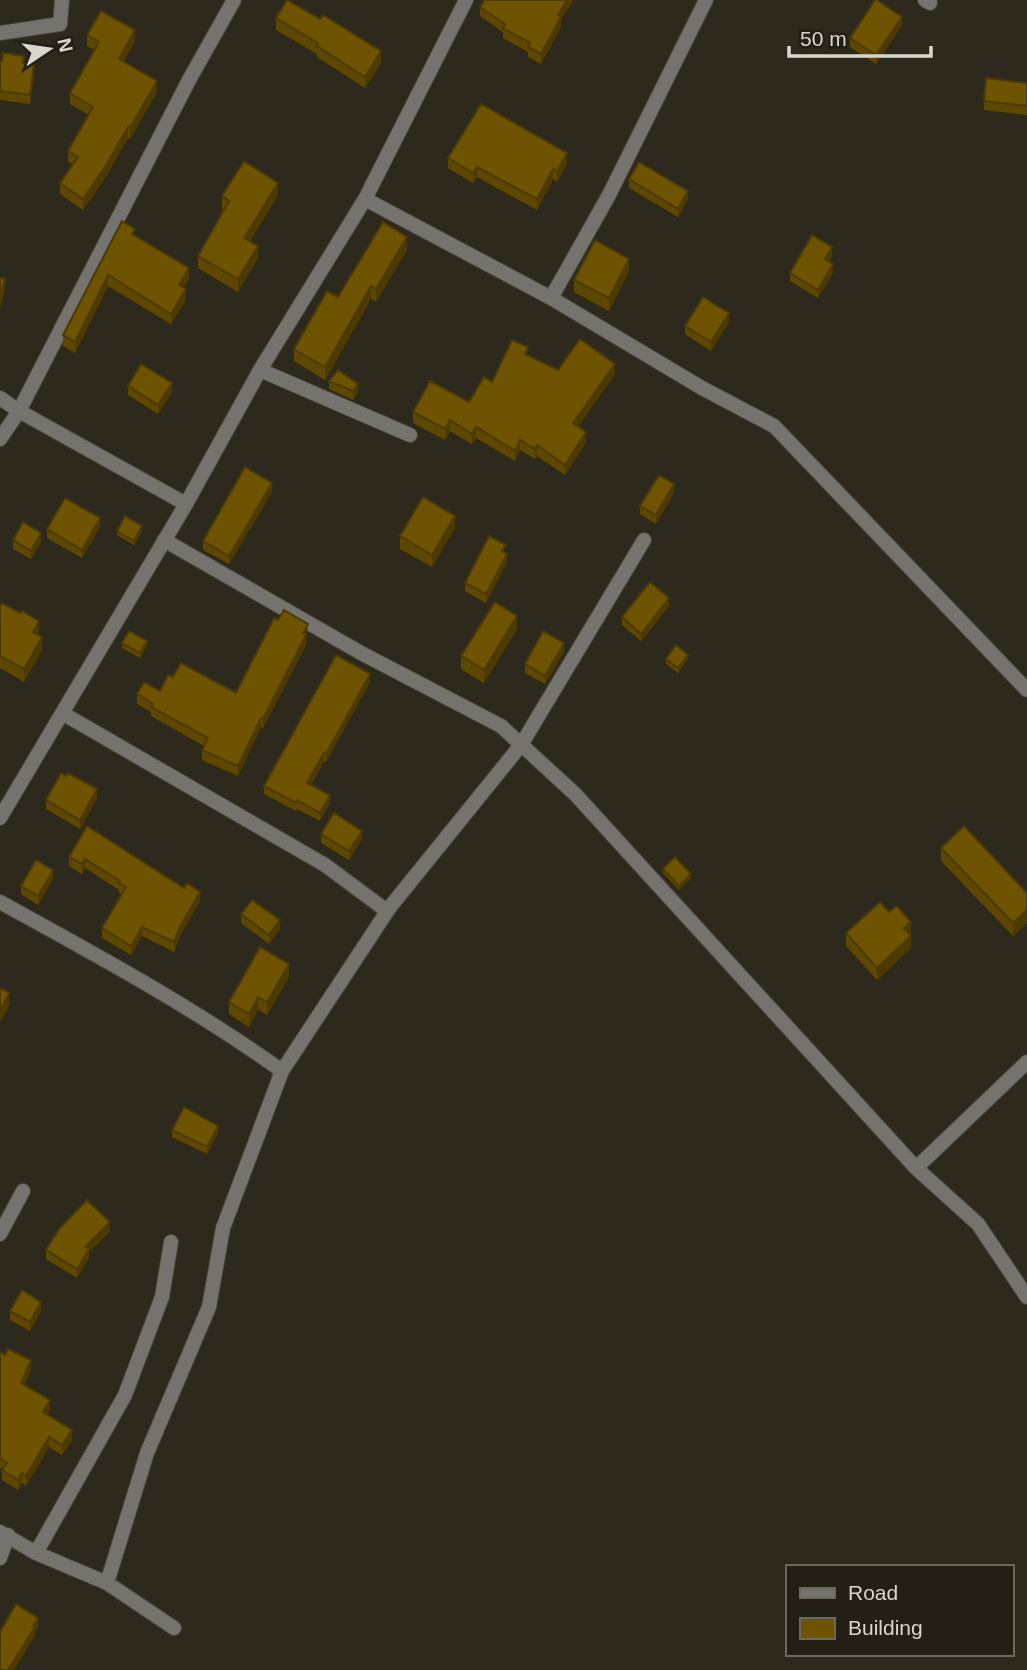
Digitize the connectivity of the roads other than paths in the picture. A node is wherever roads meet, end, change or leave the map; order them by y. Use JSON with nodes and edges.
{"nodes":[{"id":1,"x":62,"y":0,"type":"edge"},
{"id":2,"x":234,"y":0,"type":"edge"},
{"id":3,"x":466,"y":0,"type":"edge"},
{"id":4,"x":706,"y":0,"type":"edge"},
{"id":5,"x":0,"y":33,"type":"edge"},
{"id":6,"x":365,"y":199,"type":"junction"},
{"id":7,"x":551,"y":298,"type":"junction"},
{"id":8,"x":260,"y":370,"type":"junction"},
{"id":9,"x":0,"y":398,"type":"edge"},
{"id":10,"x":19,"y":411,"type":"junction"},
{"id":11,"x":410,"y":435,"type":"dead end"},
{"id":12,"x":0,"y":439,"type":"edge"},
{"id":13,"x":186,"y":504,"type":"junction"},
{"id":14,"x":164,"y":540,"type":"junction"},
{"id":15,"x":644,"y":540,"type":"dead end"},
{"id":16,"x":1027,"y":690,"type":"edge"},
{"id":17,"x":62,"y":713,"type":"junction"},
{"id":18,"x":521,"y":745,"type":"junction"},
{"id":19,"x":0,"y":818,"type":"edge"},
{"id":20,"x":0,"y":902,"type":"edge"},
{"id":21,"x":387,"y":911,"type":"junction"},
{"id":22,"x":1027,"y":1062,"type":"edge"},
{"id":23,"x":282,"y":1071,"type":"junction"},
{"id":24,"x":916,"y":1168,"type":"junction"},
{"id":25,"x":23,"y":1191,"type":"dead end"},
{"id":26,"x":0,"y":1234,"type":"edge"},
{"id":27,"x":171,"y":1241,"type":"dead end"},
{"id":28,"x":1027,"y":1297,"type":"edge"},
{"id":29,"x":4,"y":1534,"type":"edge"},
{"id":30,"x":36,"y":1553,"type":"junction"},
{"id":31,"x":0,"y":1558,"type":"edge"},
{"id":32,"x":107,"y":1583,"type":"junction"},
{"id":33,"x":174,"y":1628,"type":"dead end"}],
"edges":[{"from":1,"to":5,"type":"street"},
{"from":2,"to":10,"type":"street"},
{"from":3,"to":6,"type":"street"},
{"from":4,"to":7,"type":"street"},
{"from":6,"to":7,"type":"street"},
{"from":6,"to":8,"type":"street"},
{"from":7,"to":16,"type":"street"},
{"from":8,"to":11,"type":"street"},
{"from":8,"to":13,"type":"street"},
{"from":9,"to":10,"type":"street"},
{"from":10,"to":12,"type":"street"},
{"from":10,"to":13,"type":"street"},
{"from":13,"to":14,"type":"street"},
{"from":14,"to":17,"type":"street"},
{"from":14,"to":18,"type":"street"},
{"from":15,"to":18,"type":"street"},
{"from":17,"to":19,"type":"street"},
{"from":17,"to":21,"type":"street"},
{"from":18,"to":21,"type":"street"},
{"from":18,"to":24,"type":"street"},
{"from":20,"to":23,"type":"street"},
{"from":21,"to":23,"type":"street"},
{"from":22,"to":24,"type":"street"},
{"from":23,"to":32,"type":"street"},
{"from":24,"to":28,"type":"street"},
{"from":25,"to":26,"type":"street"},
{"from":27,"to":30,"type":"street"},
{"from":29,"to":30,"type":"street"},
{"from":29,"to":31,"type":"street"},
{"from":30,"to":32,"type":"street"},
{"from":32,"to":33,"type":"street"}]}
